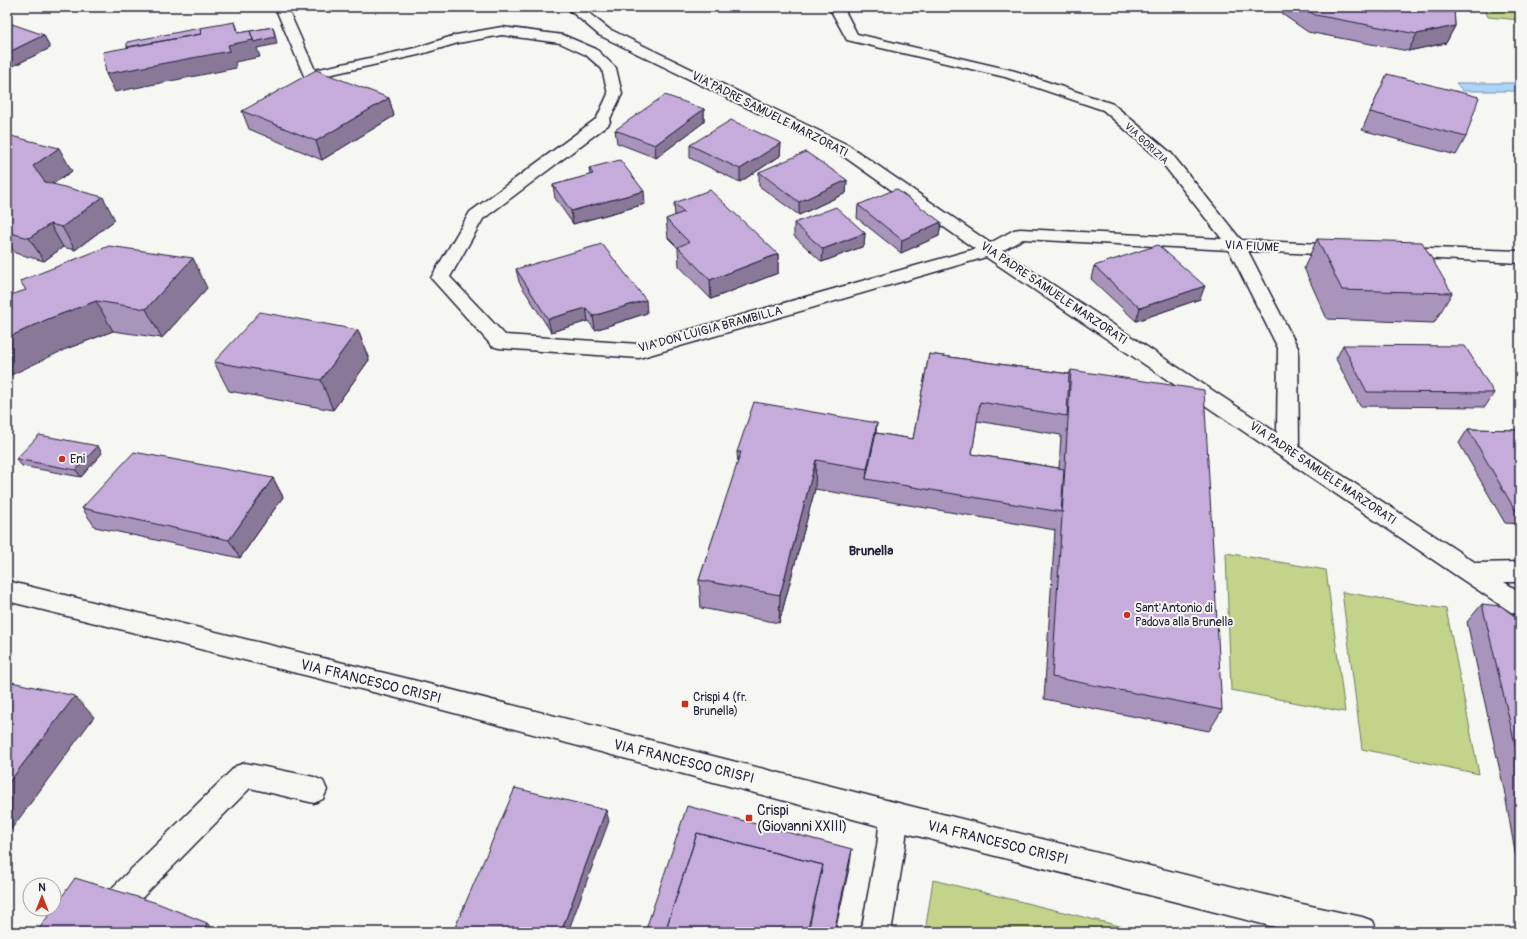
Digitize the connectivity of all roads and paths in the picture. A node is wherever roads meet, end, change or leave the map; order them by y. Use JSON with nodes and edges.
{"nodes":[{"id":1,"x":281,"y":7,"type":"edge"},
{"id":2,"x":573,"y":7,"type":"edge"},
{"id":3,"x":836,"y":7,"type":"edge"},
{"id":4,"x":602,"y":122,"type":"joint"},
{"id":5,"x":1236,"y":245,"type":"junction"},
{"id":6,"x":1362,"y":250,"type":"edge"},
{"id":7,"x":989,"y":251,"type":"junction"},
{"id":8,"x":1386,"y":252,"type":"edge"},
{"id":9,"x":1520,"y":257,"type":"edge"},
{"id":10,"x":1288,"y":449,"type":"junction"},
{"id":11,"x":1520,"y":572,"type":"edge"},
{"id":12,"x":1471,"y":573,"type":"junction"},
{"id":13,"x":7,"y":591,"type":"edge"},
{"id":14,"x":1520,"y":606,"type":"edge"},
{"id":15,"x":314,"y":790,"type":"dead end"},
{"id":16,"x":894,"y":816,"type":"junction"},
{"id":17,"x":121,"y":899,"type":"edge"},
{"id":18,"x":1302,"y":926,"type":"edge"},
{"id":19,"x":876,"y":932,"type":"edge"},
{"id":20,"x":1362,"y":932,"type":"edge"}],
"edges":[{"from":1,"to":4,"type":"lane"},
{"from":2,"to":7,"type":"street","name":"VIA PADRE SAMUELE MARZORATI"},
{"from":3,"to":5,"type":"street","name":"VIA GORIZIA"},
{"from":4,"to":7,"type":"street","name":"VIA DON LUIGIA BRAMBILLA"},
{"from":5,"to":6,"type":"street","name":"VIA FIUME"},
{"from":5,"to":7,"type":"street","name":"VIA FIUME"},
{"from":5,"to":10,"type":"street","name":"VIA GORIZIA"},
{"from":7,"to":10,"type":"street","name":"VIA PADRE SAMUELE MARZORATI"},
{"from":8,"to":9,"type":"street"},
{"from":10,"to":12,"type":"street","name":"VIA PADRE SAMUELE MARZORATI"},
{"from":11,"to":12,"type":"street"},
{"from":12,"to":14,"type":"street","name":"VIA PADRE SAMUELE MARZORATI"},
{"from":13,"to":16,"type":"street","name":"VIA FRANCESCO CRISPI"},
{"from":15,"to":17,"type":"lane"},
{"from":16,"to":18,"type":"street","name":"VIA FRANCESCO CRISPI"},
{"from":16,"to":19,"type":"street"},
{"from":18,"to":20,"type":"street","name":"VIA FRANCESCO CRISPI"}]}
